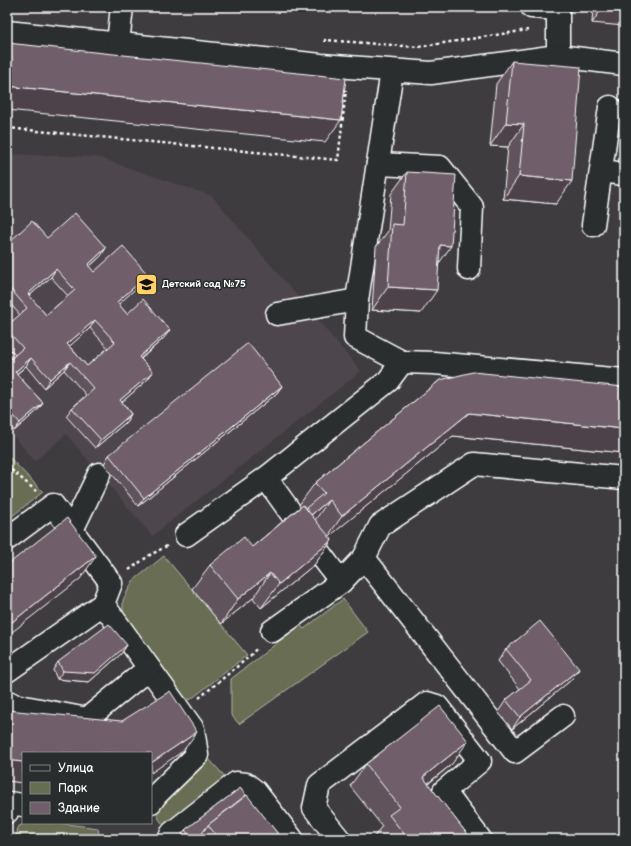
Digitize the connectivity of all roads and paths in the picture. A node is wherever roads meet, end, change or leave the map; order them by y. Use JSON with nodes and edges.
{"nodes":[{"id":1,"x":122,"y":7,"type":"edge"},
{"id":2,"x":532,"y":7,"type":"edge"},
{"id":3,"x":558,"y":8,"type":"edge"},
{"id":4,"x":7,"y":32,"type":"edge"},
{"id":5,"x":118,"y":43,"type":"junction"},
{"id":6,"x":558,"y":56,"type":"junction"},
{"id":7,"x":624,"y":64,"type":"edge"},
{"id":8,"x":392,"y":70,"type":"junction"},
{"id":9,"x":346,"y":88,"type":"edge"},
{"id":10,"x":610,"y":107,"type":"dead end"},
{"id":11,"x":7,"y":128,"type":"edge"},
{"id":12,"x":378,"y":164,"type":"junction"},
{"id":13,"x":602,"y":171,"type":"junction"},
{"id":14,"x":624,"y":174,"type":"edge"},
{"id":15,"x":593,"y":225,"type":"dead end"},
{"id":16,"x":469,"y":269,"type":"dead end"},
{"id":17,"x":357,"y":300,"type":"junction"},
{"id":18,"x":277,"y":314,"type":"dead end"},
{"id":19,"x":402,"y":362,"type":"junction"},
{"id":20,"x":624,"y":380,"type":"edge"},
{"id":21,"x":7,"y":466,"type":"edge"},
{"id":22,"x":99,"y":474,"type":"dead end"},
{"id":23,"x":266,"y":478,"type":"junction"},
{"id":24,"x":624,"y":478,"type":"edge"},
{"id":25,"x":53,"y":505,"type":"junction"},
{"id":26,"x":72,"y":530,"type":"junction"},
{"id":27,"x":186,"y":536,"type":"joint"},
{"id":28,"x":7,"y":538,"type":"edge"},
{"id":29,"x":364,"y":558,"type":"junction"},
{"id":30,"x":341,"y":582,"type":"junction"},
{"id":31,"x":111,"y":583,"type":"junction"},
{"id":32,"x":103,"y":604,"type":"junction"},
{"id":33,"x":272,"y":631,"type":"joint"},
{"id":34,"x":149,"y":668,"type":"junction"},
{"id":35,"x":7,"y":671,"type":"edge"},
{"id":36,"x":7,"y":701,"type":"edge"},
{"id":37,"x":181,"y":712,"type":"junction"},
{"id":38,"x":563,"y":716,"type":"dead end"},
{"id":39,"x":152,"y":801,"type":"edge"},
{"id":40,"x":22,"y":805,"type":"edge"},
{"id":41,"x":7,"y":812,"type":"edge"},
{"id":42,"x":169,"y":839,"type":"edge"},
{"id":43,"x":292,"y":839,"type":"edge"},
{"id":44,"x":339,"y":839,"type":"edge"},
{"id":45,"x":480,"y":839,"type":"edge"}],
"edges":[{"from":1,"to":5,"type":"lane"},
{"from":2,"to":3,"type":"lane"},
{"from":3,"to":6,"type":"lane"},
{"from":4,"to":5,"type":"lane"},
{"from":5,"to":8,"type":"lane"},
{"from":6,"to":7,"type":"lane"},
{"from":6,"to":8,"type":"lane"},
{"from":8,"to":12,"type":"lane"},
{"from":9,"to":11,"type":"path"},
{"from":10,"to":13,"type":"lane"},
{"from":12,"to":16,"type":"lane"},
{"from":12,"to":17,"type":"lane"},
{"from":13,"to":14,"type":"lane"},
{"from":13,"to":15,"type":"lane"},
{"from":17,"to":18,"type":"lane"},
{"from":17,"to":19,"type":"lane"},
{"from":19,"to":20,"type":"lane"},
{"from":19,"to":23,"type":"lane"},
{"from":21,"to":25,"type":"path"},
{"from":22,"to":26,"type":"lane"},
{"from":23,"to":27,"type":"lane"},
{"from":23,"to":30,"type":"lane"},
{"from":24,"to":29,"type":"lane"},
{"from":25,"to":26,"type":"lane"},
{"from":25,"to":28,"type":"lane"},
{"from":26,"to":31,"type":"lane"},
{"from":27,"to":31,"type":"path"},
{"from":29,"to":30,"type":"lane"},
{"from":29,"to":38,"type":"lane"},
{"from":30,"to":33,"type":"lane"},
{"from":31,"to":32,"type":"lane"},
{"from":32,"to":34,"type":"lane"},
{"from":32,"to":35,"type":"lane"},
{"from":33,"to":37,"type":"path"},
{"from":34,"to":36,"type":"lane"},
{"from":34,"to":37,"type":"lane"},
{"from":37,"to":39,"type":"lane"},
{"from":40,"to":41,"type":"lane"},
{"from":42,"to":43,"type":"lane"},
{"from":44,"to":45,"type":"lane"}]}
